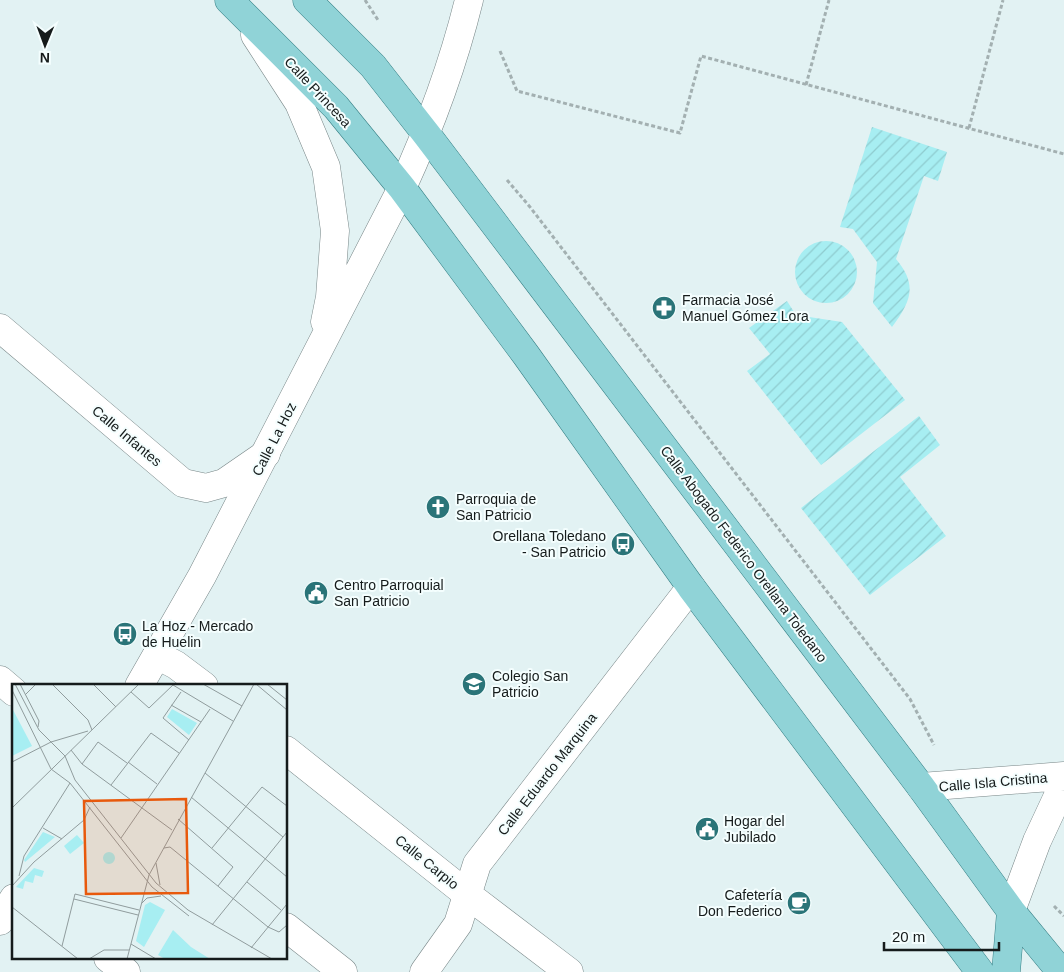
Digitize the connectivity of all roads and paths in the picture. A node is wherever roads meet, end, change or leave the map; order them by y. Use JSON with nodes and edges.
{"nodes":[{"id":1,"x":307,"y":0,"type":"edge"},
{"id":2,"x":365,"y":0,"type":"edge"},
{"id":3,"x":469,"y":0,"type":"edge"},
{"id":4,"x":829,"y":0,"type":"edge"},
{"id":5,"x":1004,"y":0,"type":"edge"},
{"id":6,"x":235,"y":6,"type":"edge"},
{"id":7,"x":379,"y":21,"type":"dead end"},
{"id":8,"x":500,"y":51,"type":"dead end"},
{"id":9,"x":806,"y":85,"type":"junction"},
{"id":10,"x":969,"y":128,"type":"junction"},
{"id":11,"x":427,"y":135,"type":"junction"},
{"id":12,"x":1064,"y":154,"type":"edge"},
{"id":13,"x":506,"y":178,"type":"dead end"},
{"id":14,"x":402,"y":188,"type":"junction"},
{"id":15,"x":0,"y":328,"type":"edge"},
{"id":16,"x":319,"y":351,"type":"junction"},
{"id":17,"x":266,"y":454,"type":"junction"},
{"id":18,"x":691,"y":587,"type":"junction"},
{"id":19,"x":157,"y":655,"type":"junction"},
{"id":20,"x":0,"y":680,"type":"edge"},
{"id":21,"x":141,"y":684,"type":"edge"},
{"id":22,"x":201,"y":684,"type":"edge"},
{"id":23,"x":12,"y":690,"type":"edge"},
{"id":24,"x":288,"y":752,"type":"edge"},
{"id":25,"x":1064,"y":776,"type":"edge"},
{"id":26,"x":1064,"y":783,"type":"edge"},
{"id":27,"x":962,"y":784,"type":"junction"},
{"id":28,"x":921,"y":787,"type":"junction"},
{"id":29,"x":1026,"y":870,"type":"junction"},
{"id":30,"x":468,"y":895,"type":"junction"},
{"id":31,"x":12,"y":901,"type":"edge"},
{"id":32,"x":1011,"y":911,"type":"junction"},
{"id":33,"x":1064,"y":916,"type":"edge"},
{"id":34,"x":0,"y":921,"type":"edge"},
{"id":35,"x":288,"y":929,"type":"edge"},
{"id":36,"x":111,"y":960,"type":"edge"},
{"id":37,"x":126,"y":972,"type":"edge"},
{"id":38,"x":344,"y":972,"type":"edge"},
{"id":39,"x":424,"y":972,"type":"edge"},
{"id":40,"x":569,"y":972,"type":"edge"},
{"id":41,"x":980,"y":972,"type":"edge"},
{"id":42,"x":1006,"y":972,"type":"edge"},
{"id":43,"x":1061,"y":972,"type":"edge"}],
"edges":[{"from":1,"to":11,"type":"main road"},
{"from":2,"to":7,"type":"path"},
{"from":3,"to":11,"type":"street","name":"Calle La Hoz"},
{"from":4,"to":9,"type":"path"},
{"from":5,"to":10,"type":"path"},
{"from":6,"to":14,"type":"main road","name":"Calle Princesa"},
{"from":6,"to":16,"type":"street"},
{"from":8,"to":9,"type":"path"},
{"from":9,"to":10,"type":"path"},
{"from":10,"to":12,"type":"path"},
{"from":11,"to":14,"type":"street","name":"Calle La Hoz"},
{"from":11,"to":28,"type":"main road","name":"Calle Abogado Federico Orellana Toledano"},
{"from":13,"to":27,"type":"path"},
{"from":14,"to":16,"type":"street","name":"Calle La Hoz"},
{"from":14,"to":18,"type":"main road"},
{"from":15,"to":17,"type":"street","name":"Calle Infantes"},
{"from":16,"to":17,"type":"street","name":"Calle La Hoz"},
{"from":17,"to":19,"type":"street","name":"Calle La Hoz"},
{"from":18,"to":30,"type":"street","name":"Calle Eduardo Marquina"},
{"from":18,"to":41,"type":"main road"},
{"from":19,"to":21,"type":"street","name":"Calle La Hoz"},
{"from":19,"to":22,"type":"street"},
{"from":20,"to":23,"type":"street"},
{"from":24,"to":30,"type":"street","name":"Calle Carpio"},
{"from":25,"to":27,"type":"street","name":"Calle Isla Cristina"},
{"from":26,"to":29,"type":"street","name":"Calle Isla Cristina"},
{"from":27,"to":28,"type":"street","name":"Calle Isla Cristina"},
{"from":28,"to":32,"type":"main road","name":"Calle Abogado Federico Orellana Toledano"},
{"from":29,"to":32,"type":"street","name":"Calle Isla Cristina"},
{"from":29,"to":33,"type":"path"},
{"from":30,"to":39,"type":"street","name":"Calle Eduardo Marquina"},
{"from":30,"to":40,"type":"street","name":"Calle Carpio"},
{"from":31,"to":34,"type":"street"},
{"from":32,"to":42,"type":"main road"},
{"from":32,"to":43,"type":"main road","name":"Calle Abogado Federico Orellana Toledano"},
{"from":35,"to":38,"type":"street"},
{"from":36,"to":37,"type":"street"}]}
